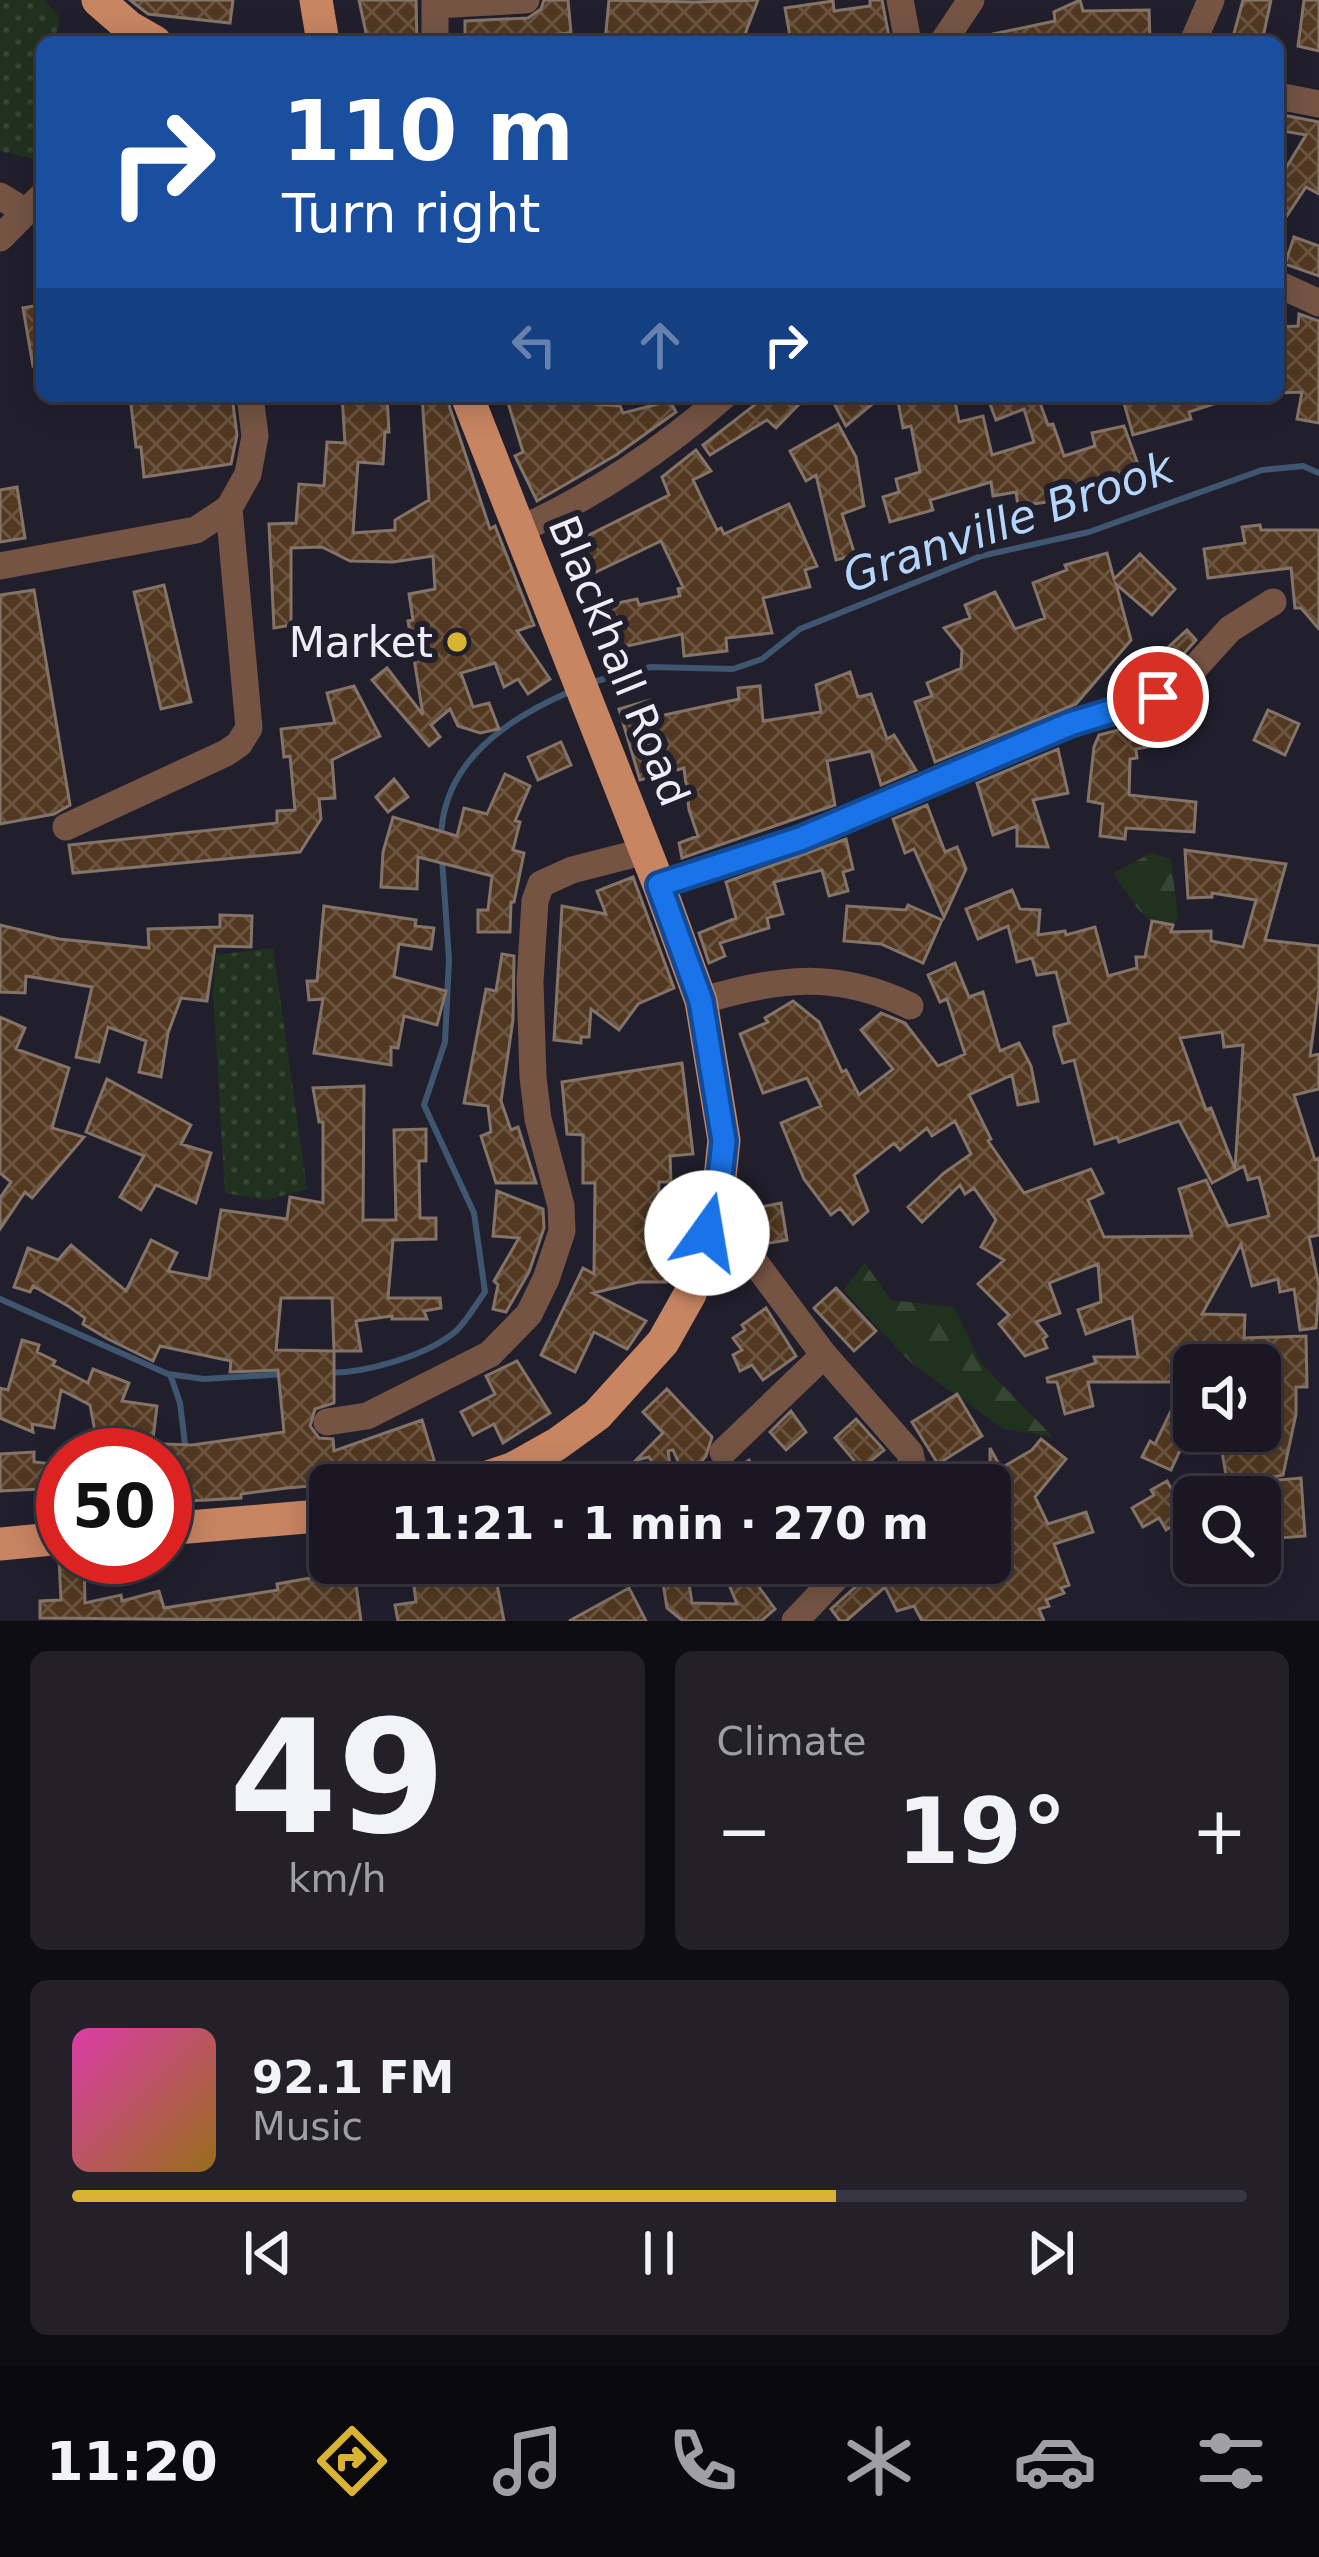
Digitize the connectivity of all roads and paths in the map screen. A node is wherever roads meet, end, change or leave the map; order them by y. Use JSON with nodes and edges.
{"nodes":[{"id":1,"x":98,"y":0,"type":"edge"},
{"id":2,"x":316,"y":0,"type":"edge"},
{"id":3,"x":526,"y":0,"type":"edge"},
{"id":4,"x":900,"y":0,"type":"edge"},
{"id":5,"x":971,"y":0,"type":"edge"},
{"id":6,"x":1210,"y":0,"type":"edge"},
{"id":7,"x":435,"y":2,"type":"edge"},
{"id":8,"x":135,"y":36,"type":"edge"},
{"id":9,"x":322,"y":36,"type":"edge"},
{"id":10,"x":435,"y":36,"type":"edge"},
{"id":11,"x":907,"y":36,"type":"edge"},
{"id":12,"x":948,"y":36,"type":"edge"},
{"id":13,"x":1195,"y":36,"type":"edge"},
{"id":14,"x":1284,"y":97,"type":"edge"},
{"id":15,"x":1319,"y":104,"type":"edge"},
{"id":16,"x":0,"y":196,"type":"edge"},
{"id":17,"x":34,"y":204,"type":"edge"},
{"id":18,"x":0,"y":238,"type":"edge"},
{"id":19,"x":1284,"y":287,"type":"edge"},
{"id":20,"x":1319,"y":303,"type":"edge"},
{"id":21,"x":251,"y":402,"type":"edge"},
{"id":22,"x":469,"y":402,"type":"edge"},
{"id":23,"x":717,"y":402,"type":"edge"},
{"id":24,"x":229,"y":508,"type":"junction"},
{"id":25,"x":519,"y":530,"type":"junction"},
{"id":26,"x":0,"y":566,"type":"edge"},
{"id":27,"x":1273,"y":602,"type":"dead end"},
{"id":28,"x":66,"y":827,"type":"dead end"},
{"id":29,"x":646,"y":851,"type":"junction"},
{"id":30,"x":659,"y":885,"type":"junction"},
{"id":31,"x":701,"y":1001,"type":"junction"},
{"id":32,"x":910,"y":1006,"type":"dead end"},
{"id":33,"x":707,"y":1233,"type":"junction"},
{"id":34,"x":824,"y":1355,"type":"junction"},
{"id":35,"x":327,"y":1422,"type":"dead end"},
{"id":36,"x":723,"y":1452,"type":"dead end"},
{"id":37,"x":521,"y":1464,"type":"edge"},
{"id":38,"x":912,"y":1464,"type":"edge"},
{"id":39,"x":309,"y":1517,"type":"edge"},
{"id":40,"x":192,"y":1527,"type":"edge"},
{"id":41,"x":36,"y":1541,"type":"edge"},
{"id":42,"x":0,"y":1544,"type":"edge"},
{"id":43,"x":830,"y":1584,"type":"edge"},
{"id":44,"x":795,"y":1621,"type":"edge"}],
"edges":[{"from":1,"to":8,"type":"main road"},
{"from":2,"to":9,"type":"main road"},
{"from":3,"to":7,"type":"street"},
{"from":4,"to":11,"type":"street"},
{"from":5,"to":12,"type":"street"},
{"from":6,"to":13,"type":"street"},
{"from":7,"to":10,"type":"street"},
{"from":14,"to":15,"type":"street"},
{"from":16,"to":17,"type":"street"},
{"from":17,"to":18,"type":"street"},
{"from":19,"to":20,"type":"street"},
{"from":21,"to":24,"type":"street"},
{"from":22,"to":25,"type":"main road","name":"Blackhall Road"},
{"from":23,"to":25,"type":"street"},
{"from":24,"to":26,"type":"street"},
{"from":24,"to":28,"type":"street"},
{"from":25,"to":29,"type":"main road","name":"Blackhall Road"},
{"from":27,"to":30,"type":"street"},
{"from":29,"to":30,"type":"main road","name":"Blackhall Road"},
{"from":29,"to":35,"type":"street"},
{"from":30,"to":31,"type":"main road","name":"Blackhall Road"},
{"from":31,"to":32,"type":"street"},
{"from":31,"to":33,"type":"main road","name":"Blackhall Road"},
{"from":33,"to":34,"type":"street"},
{"from":33,"to":37,"type":"main road","name":"Blackhall Road"},
{"from":34,"to":36,"type":"street"},
{"from":34,"to":38,"type":"street"},
{"from":39,"to":40,"type":"main road"},
{"from":41,"to":42,"type":"main road"},
{"from":43,"to":44,"type":"street"}]}
